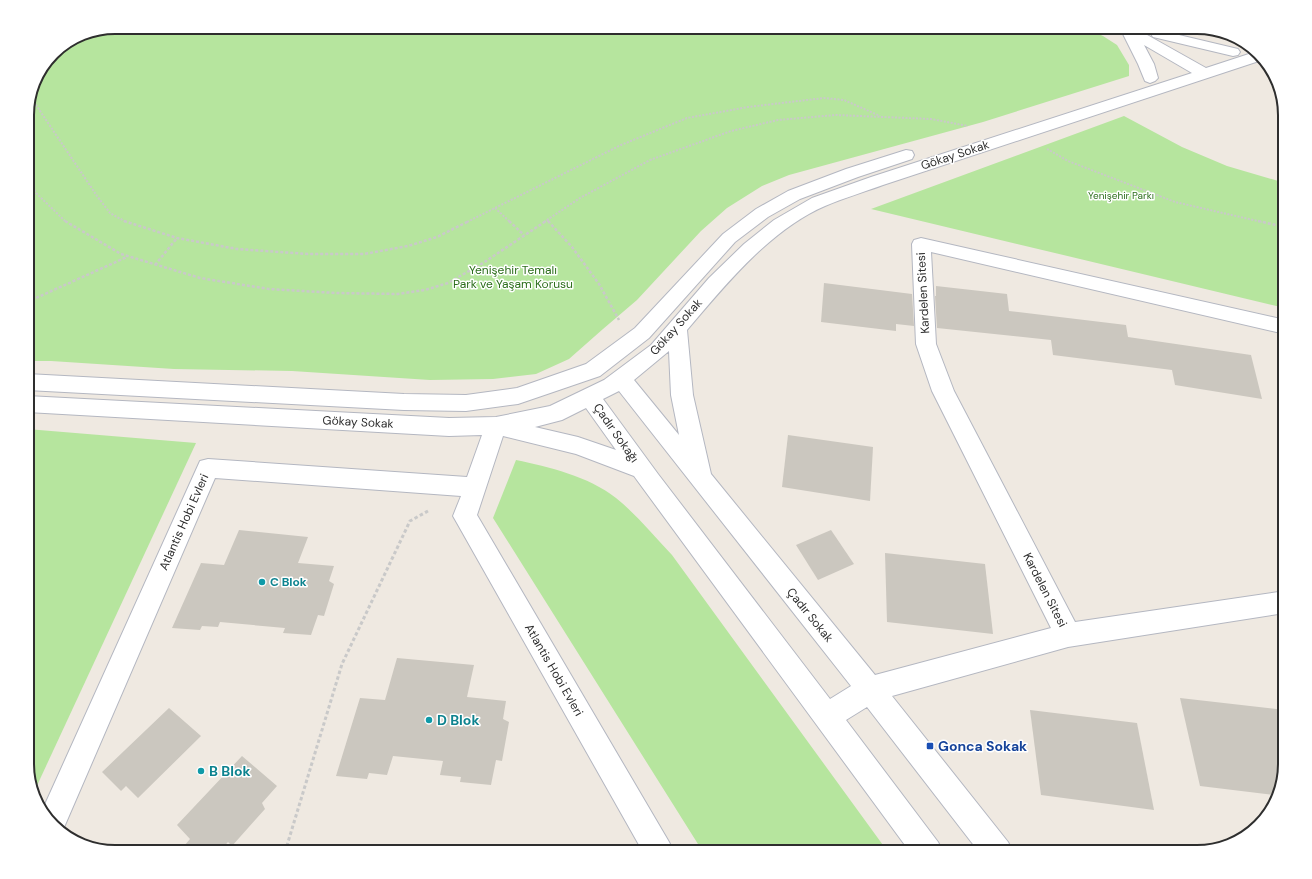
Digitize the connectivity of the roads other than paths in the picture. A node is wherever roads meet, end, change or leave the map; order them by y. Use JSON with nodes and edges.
{"nodes":[{"id":1,"x":1129,"y":34,"type":"edge"},
{"id":2,"x":1136,"y":34,"type":"edge"},
{"id":3,"x":1156,"y":34,"type":"edge"},
{"id":4,"x":1162,"y":34,"type":"edge"},
{"id":5,"x":1243,"y":49,"type":"edge"},
{"id":6,"x":1233,"y":52,"type":"junction"},
{"id":7,"x":1253,"y":57,"type":"edge"},
{"id":8,"x":1205,"y":67,"type":"junction"},
{"id":9,"x":1150,"y":78,"type":"junction"},
{"id":10,"x":1278,"y":325,"type":"edge"},
{"id":11,"x":677,"y":327,"type":"junction"},
{"id":12,"x":593,"y":370,"type":"junction"},
{"id":13,"x":621,"y":379,"type":"junction"},
{"id":14,"x":34,"y":382,"type":"edge"},
{"id":15,"x":590,"y":397,"type":"junction"},
{"id":16,"x":34,"y":404,"type":"edge"},
{"id":17,"x":496,"y":426,"type":"junction"},
{"id":18,"x":641,"y":469,"type":"junction"},
{"id":19,"x":702,"y":480,"type":"junction"},
{"id":20,"x":476,"y":487,"type":"junction"},
{"id":21,"x":1278,"y":603,"type":"edge"},
{"id":22,"x":1068,"y":635,"type":"junction"},
{"id":23,"x":870,"y":689,"type":"junction"},
{"id":24,"x":827,"y":717,"type":"junction"},
{"id":25,"x":54,"y":817,"type":"edge"},
{"id":26,"x":655,"y":845,"type":"edge"},
{"id":27,"x":923,"y":845,"type":"edge"},
{"id":28,"x":993,"y":845,"type":"edge"}],
"edges":[{"from":1,"to":9,"type":"street"},
{"from":2,"to":8,"type":"street"},
{"from":3,"to":8,"type":"street"},
{"from":4,"to":6,"type":"street"},
{"from":5,"to":6,"type":"street","name":"Gökay Sokak"},
{"from":6,"to":8,"type":"street","name":"Gökay Sokak"},
{"from":7,"to":8,"type":"street","name":"Gökay Sokak"},
{"from":8,"to":9,"type":"street","name":"Gökay Sokak"},
{"from":8,"to":11,"type":"street","name":"Gökay Sokak"},
{"from":9,"to":12,"type":"street","name":"Gökay Sokak"},
{"from":10,"to":22,"type":"street","name":"Kardelen Sitesi"},
{"from":11,"to":13,"type":"street","name":"Gökay Sokak"},
{"from":11,"to":19,"type":"street"},
{"from":12,"to":13,"type":"street"},
{"from":12,"to":14,"type":"street","name":"Gökay Sokak"},
{"from":12,"to":15,"type":"street"},
{"from":13,"to":15,"type":"street","name":"Gökay Sokak"},
{"from":13,"to":19,"type":"street","name":"Çadır Sokak"},
{"from":15,"to":17,"type":"street","name":"Gökay Sokak"},
{"from":15,"to":18,"type":"street","name":"Çadır Sokağı"},
{"from":16,"to":17,"type":"street","name":"Gökay Sokak"},
{"from":17,"to":18,"type":"street"},
{"from":17,"to":20,"type":"street","name":"Atlantis Hobi Evleri"},
{"from":18,"to":24,"type":"street"},
{"from":19,"to":23,"type":"street","name":"Çadır Sokak"},
{"from":20,"to":25,"type":"street","name":"Atlantis Hobi Evleri"},
{"from":20,"to":26,"type":"street","name":"Atlantis Hobi Evleri"},
{"from":21,"to":22,"type":"street","name":"Kardelen Sitesi"},
{"from":22,"to":23,"type":"street","name":"Kardelen Sitesi"},
{"from":23,"to":24,"type":"street","name":"Kardelen Sitesi"},
{"from":23,"to":28,"type":"street","name":"Çadır Sokak"},
{"from":24,"to":27,"type":"street"}]}
